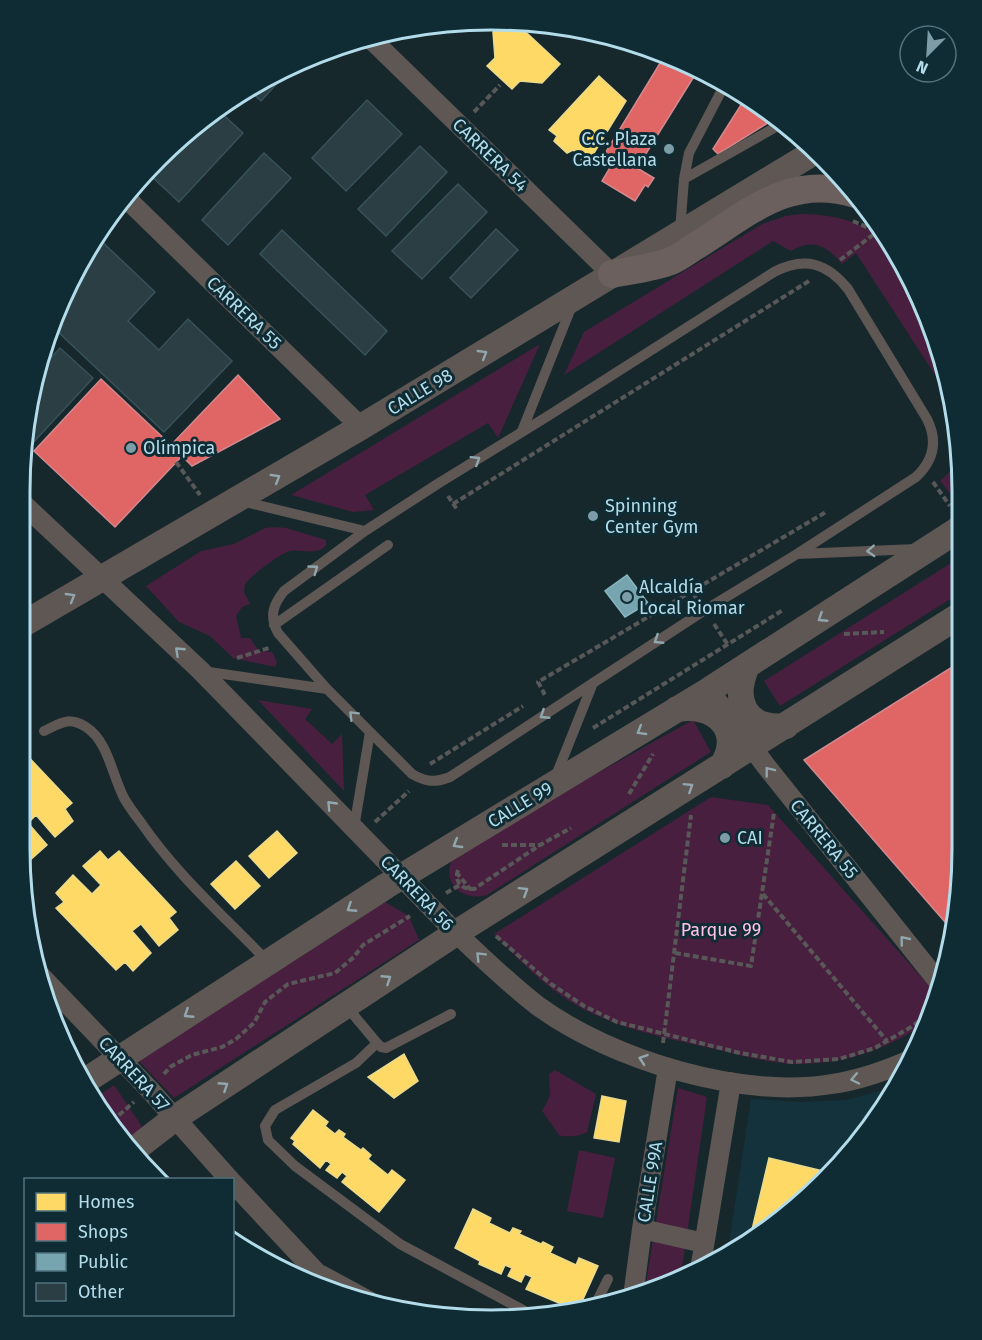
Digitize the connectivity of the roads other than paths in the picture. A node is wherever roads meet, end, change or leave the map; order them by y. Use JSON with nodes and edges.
{"nodes":[{"id":1,"x":377,"y":45,"type":"edge"},
{"id":2,"x":721,"y":92,"type":"edge"},
{"id":3,"x":775,"y":128,"type":"edge"},
{"id":4,"x":808,"y":156,"type":"edge"},
{"id":5,"x":684,"y":179,"type":"junction"},
{"id":6,"x":131,"y":203,"type":"edge"},
{"id":7,"x":852,"y":207,"type":"edge"},
{"id":8,"x":680,"y":233,"type":"junction"},
{"id":9,"x":612,"y":274,"type":"junction"},
{"id":10,"x":575,"y":298,"type":"junction"},
{"id":11,"x":361,"y":427,"type":"junction"},
{"id":12,"x":522,"y":431,"type":"junction"},
{"id":13,"x":238,"y":500,"type":"junction"},
{"id":14,"x":30,"y":510,"type":"edge"},
{"id":15,"x":952,"y":520,"type":"edge"},
{"id":16,"x":365,"y":531,"type":"junction"},
{"id":17,"x":388,"y":545,"type":"dead end"},
{"id":18,"x":929,"y":548,"type":"junction"},
{"id":19,"x":797,"y":554,"type":"junction"},
{"id":20,"x":104,"y":578,"type":"junction"},
{"id":21,"x":30,"y":620,"type":"edge"},
{"id":22,"x":952,"y":620,"type":"edge"},
{"id":23,"x":274,"y":625,"type":"junction"},
{"id":24,"x":747,"y":666,"type":"junction"},
{"id":25,"x":200,"y":670,"type":"junction"},
{"id":26,"x":592,"y":683,"type":"junction"},
{"id":27,"x":327,"y":688,"type":"junction"},
{"id":28,"x":709,"y":690,"type":"junction"},
{"id":29,"x":677,"y":709,"type":"junction"},
{"id":30,"x":786,"y":726,"type":"junction"},
{"id":31,"x":44,"y":731,"type":"dead end"},
{"id":32,"x":370,"y":732,"type":"junction"},
{"id":33,"x":752,"y":747,"type":"junction"},
{"id":34,"x":722,"y":766,"type":"junction"},
{"id":35,"x":553,"y":785,"type":"junction"},
{"id":36,"x":354,"y":828,"type":"junction"},
{"id":37,"x":401,"y":877,"type":"junction"},
{"id":38,"x":456,"y":933,"type":"junction"},
{"id":39,"x":268,"y":962,"type":"junction"},
{"id":40,"x":934,"y":977,"type":"edge"},
{"id":41,"x":51,"y":987,"type":"edge"},
{"id":42,"x":346,"y":1006,"type":"junction"},
{"id":43,"x":451,"y":1014,"type":"dead end"},
{"id":44,"x":377,"y":1043,"type":"junction"},
{"id":45,"x":119,"y":1059,"type":"junction"},
{"id":46,"x":664,"y":1066,"type":"junction"},
{"id":47,"x":898,"y":1066,"type":"edge"},
{"id":48,"x":91,"y":1077,"type":"edge"},
{"id":49,"x":731,"y":1082,"type":"junction"},
{"id":50,"x":175,"y":1118,"type":"junction"},
{"id":51,"x":138,"y":1146,"type":"edge"},
{"id":52,"x":229,"y":1178,"type":"edge"},
{"id":53,"x":234,"y":1183,"type":"edge"},
{"id":54,"x":642,"y":1229,"type":"junction"},
{"id":55,"x":704,"y":1243,"type":"junction"},
{"id":56,"x":702,"y":1258,"type":"edge"},
{"id":57,"x":322,"y":1278,"type":"edge"},
{"id":58,"x":608,"y":1279,"type":"dead end"},
{"id":59,"x":634,"y":1287,"type":"edge"},
{"id":60,"x":599,"y":1297,"type":"edge"},
{"id":61,"x":521,"y":1309,"type":"edge"}],
"edges":[{"from":1,"to":9,"type":"street","name":"CARRERA 54"},
{"from":2,"to":5,"type":"lane"},
{"from":3,"to":5,"type":"lane"},
{"from":4,"to":8,"type":"street","name":"CALLE 98"},
{"from":5,"to":8,"type":"lane"},
{"from":6,"to":11,"type":"street","name":"CARRERA 55"},
{"from":7,"to":9,"type":"main road"},
{"from":8,"to":9,"type":"street","name":"CALLE 98"},
{"from":9,"to":10,"type":"street","name":"CALLE 98"},
{"from":11,"to":10,"type":"street","name":"CALLE 98","one_way":true},
{"from":10,"to":12,"type":"lane"},
{"from":13,"to":11,"type":"street","name":"CALLE 98","one_way":true},
{"from":16,"to":12,"type":"lane","one_way":true},
{"from":12,"to":19,"type":"lane"},
{"from":13,"to":16,"type":"lane"},
{"from":13,"to":20,"type":"street","name":"CALLE 98"},
{"from":14,"to":20,"type":"street","name":"CARRERA 56"},
{"from":15,"to":18,"type":"street","name":"CALLE 99"},
{"from":23,"to":16,"type":"lane","one_way":true},
{"from":17,"to":23,"type":"lane"},
{"from":18,"to":19,"type":"lane","one_way":true},
{"from":18,"to":24,"type":"street","name":"CALLE 99","one_way":true},
{"from":19,"to":26,"type":"lane","one_way":true},
{"from":21,"to":20,"type":"street","name":"CALLE 98","one_way":true},
{"from":25,"to":20,"type":"street","name":"CARRERA 56","one_way":true},
{"from":22,"to":30,"type":"street"},
{"from":23,"to":27,"type":"lane"},
{"from":24,"to":28,"type":"street","name":"CALLE 99"},
{"from":24,"to":30,"type":"street"},
{"from":25,"to":27,"type":"lane"},
{"from":36,"to":25,"type":"street","name":"CARRERA 56","one_way":true},
{"from":26,"to":32,"type":"lane","one_way":true},
{"from":26,"to":35,"type":"lane"},
{"from":32,"to":27,"type":"lane","one_way":true},
{"from":28,"to":29,"type":"street","name":"CALLE 99"},
{"from":28,"to":33,"type":"street","name":"CARRERA 55"},
{"from":29,"to":34,"type":"street"},
{"from":29,"to":35,"type":"street","name":"CALLE 99","one_way":true},
{"from":30,"to":33,"type":"street"},
{"from":31,"to":39,"type":"lane"},
{"from":32,"to":36,"type":"lane"},
{"from":33,"to":34,"type":"street"},
{"from":40,"to":33,"type":"street","name":"CARRERA 55","one_way":true},
{"from":38,"to":34,"type":"street","one_way":true},
{"from":35,"to":37,"type":"street","name":"CALLE 99","one_way":true},
{"from":36,"to":37,"type":"street","name":"CARRERA 56"},
{"from":37,"to":38,"type":"street","name":"CARRERA 56"},
{"from":37,"to":39,"type":"street","name":"CALLE 99","one_way":true},
{"from":42,"to":38,"type":"street","one_way":true},
{"from":46,"to":38,"type":"street","name":"CARRERA 56","one_way":true},
{"from":39,"to":45,"type":"street","name":"CALLE 99","one_way":true},
{"from":41,"to":45,"type":"street","name":"CARRERA 57"},
{"from":42,"to":44,"type":"lane"},
{"from":50,"to":42,"type":"street","one_way":true},
{"from":43,"to":44,"type":"lane"},
{"from":44,"to":61,"type":"lane"},
{"from":45,"to":48,"type":"street","name":"CALLE 99"},
{"from":45,"to":50,"type":"street","name":"CARRERA 57"},
{"from":46,"to":49,"type":"street","name":"CARRERA 56"},
{"from":46,"to":54,"type":"street","name":"CALLE 99A"},
{"from":47,"to":49,"type":"street","name":"CARRERA 56","one_way":true},
{"from":49,"to":55,"type":"street"},
{"from":50,"to":51,"type":"street"},
{"from":50,"to":52,"type":"street","name":"CARRERA 57"},
{"from":53,"to":57,"type":"street","name":"CARRERA 57"},
{"from":54,"to":55,"type":"street"},
{"from":54,"to":59,"type":"street","name":"CALLE 99A"},
{"from":55,"to":56,"type":"street"},
{"from":58,"to":60,"type":"lane"}]}
